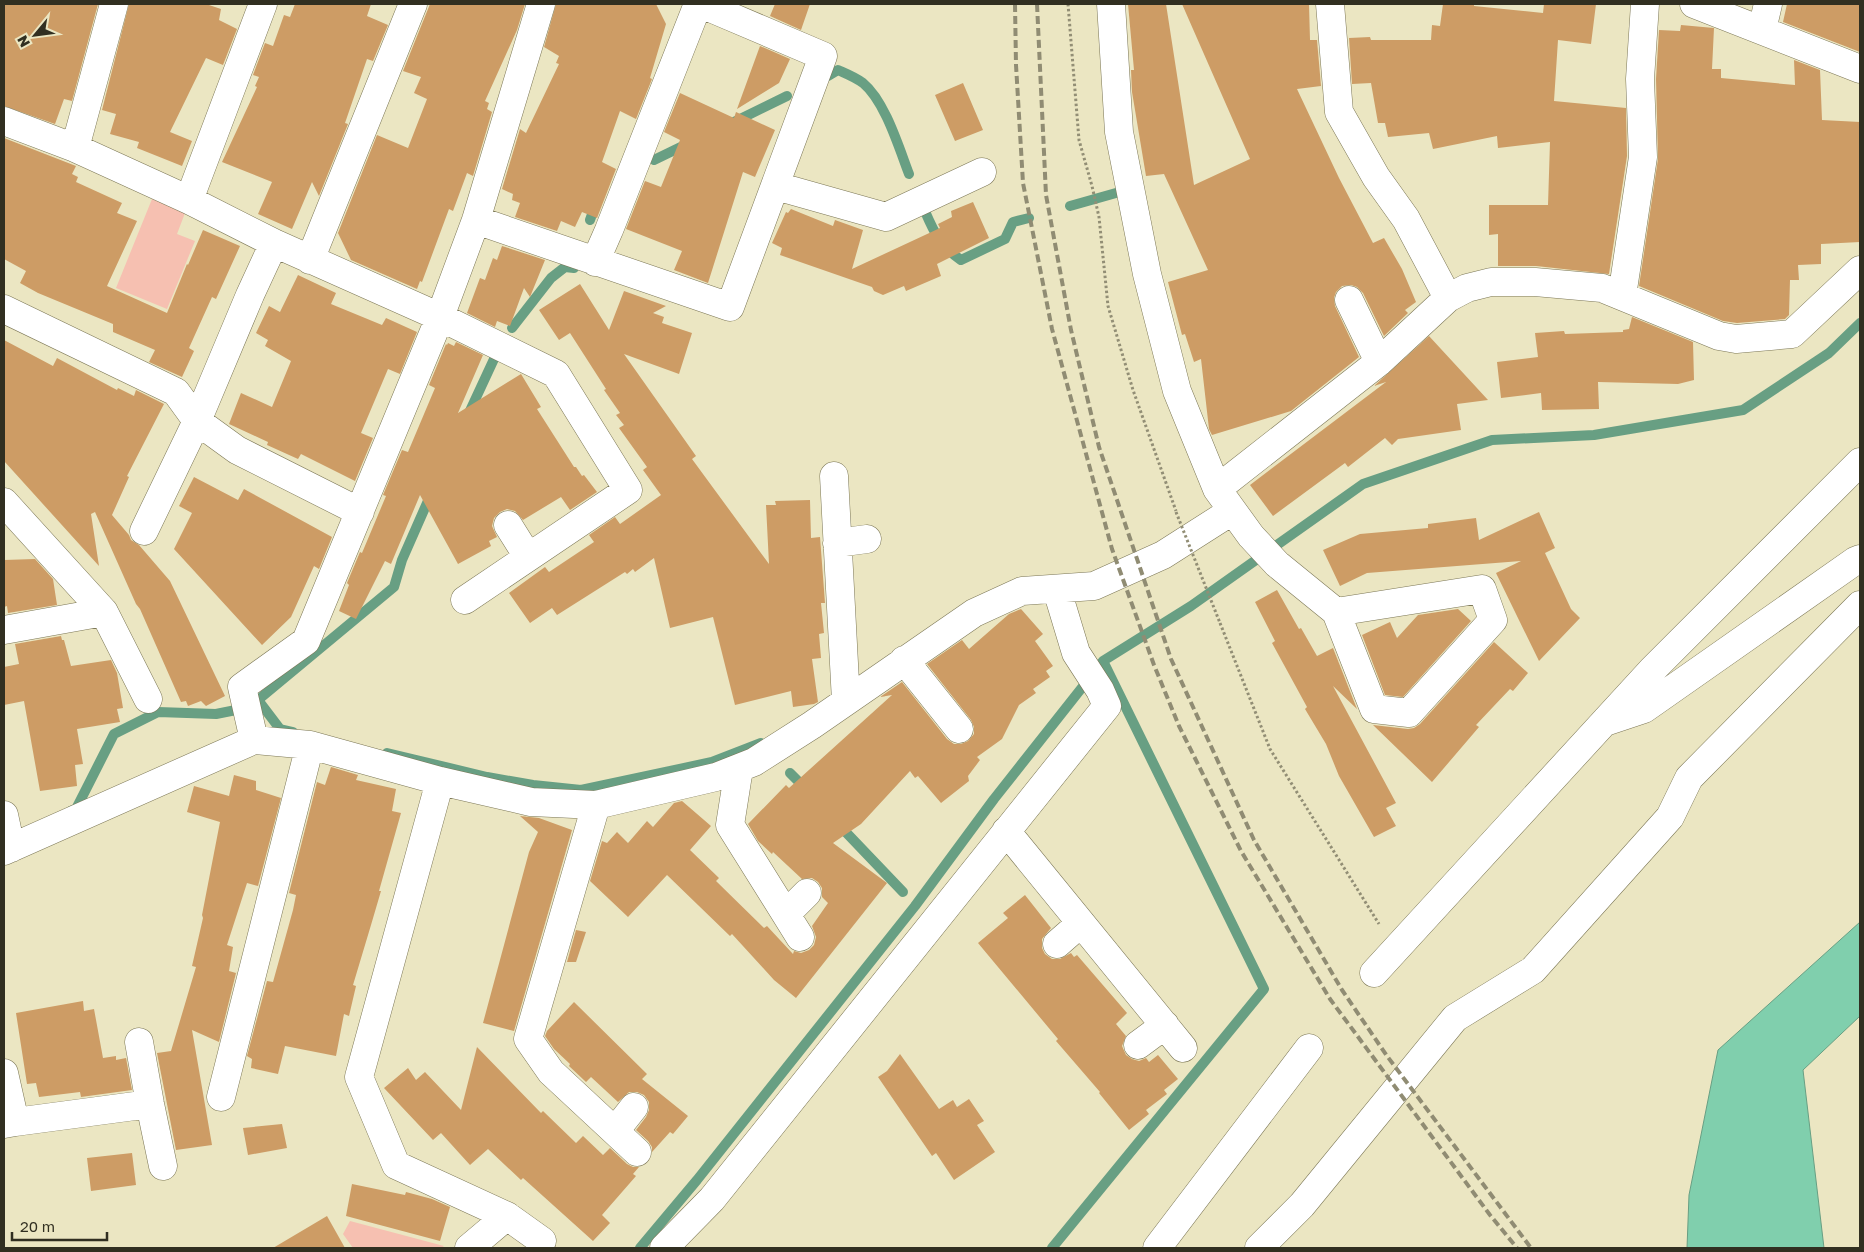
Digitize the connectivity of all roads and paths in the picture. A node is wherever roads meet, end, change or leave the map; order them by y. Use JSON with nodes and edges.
{"nodes":[{"id":1,"x":114,"y":4,"type":"edge"},
{"id":2,"x":412,"y":4,"type":"edge"},
{"id":3,"x":541,"y":4,"type":"edge"},
{"id":4,"x":699,"y":4,"type":"edge"},
{"id":5,"x":1068,"y":4,"type":"edge"},
{"id":6,"x":1111,"y":4,"type":"edge"},
{"id":7,"x":1330,"y":4,"type":"edge"},
{"id":8,"x":1645,"y":4,"type":"edge"},
{"id":9,"x":1694,"y":4,"type":"edge"},
{"id":10,"x":256,"y":6,"type":"edge"},
{"id":11,"x":1765,"y":17,"type":"edge"},
{"id":12,"x":1860,"y":69,"type":"edge"},
{"id":13,"x":4,"y":121,"type":"edge"},
{"id":14,"x":75,"y":148,"type":"junction"},
{"id":15,"x":982,"y":172,"type":"dead end"},
{"id":16,"x":776,"y":186,"type":"junction"},
{"id":17,"x":189,"y":200,"type":"junction"},
{"id":18,"x":476,"y":220,"type":"junction"},
{"id":19,"x":274,"y":243,"type":"junction"},
{"id":20,"x":310,"y":260,"type":"junction"},
{"id":21,"x":595,"y":262,"type":"junction"},
{"id":22,"x":1860,"y":270,"type":"edge"},
{"id":23,"x":1622,"y":296,"type":"junction"},
{"id":24,"x":1448,"y":298,"type":"junction"},
{"id":25,"x":1349,"y":300,"type":"dead end"},
{"id":26,"x":4,"y":308,"type":"edge"},
{"id":27,"x":440,"y":317,"type":"junction"},
{"id":28,"x":1379,"y":362,"type":"junction"},
{"id":29,"x":197,"y":421,"type":"junction"},
{"id":30,"x":1860,"y":462,"type":"edge"},
{"id":31,"x":834,"y":476,"type":"dead end"},
{"id":32,"x":1217,"y":489,"type":"junction"},
{"id":33,"x":4,"y":502,"type":"edge"},
{"id":34,"x":360,"y":512,"type":"junction"},
{"id":35,"x":1232,"y":512,"type":"junction"},
{"id":36,"x":508,"y":525,"type":"dead end"},
{"id":37,"x":144,"y":531,"type":"dead end"},
{"id":38,"x":867,"y":539,"type":"dead end"},
{"id":39,"x":837,"y":543,"type":"junction"},
{"id":40,"x":528,"y":557,"type":"junction"},
{"id":41,"x":1860,"y":559,"type":"edge"},
{"id":42,"x":1058,"y":590,"type":"junction"},
{"id":43,"x":465,"y":600,"type":"dead end"},
{"id":44,"x":1860,"y":605,"type":"edge"},
{"id":45,"x":104,"y":612,"type":"junction"},
{"id":46,"x":1336,"y":612,"type":"junction"},
{"id":47,"x":4,"y":630,"type":"edge"},
{"id":48,"x":904,"y":660,"type":"junction"},
{"id":49,"x":148,"y":699,"type":"dead end"},
{"id":50,"x":846,"y":701,"type":"junction"},
{"id":51,"x":1605,"y":722,"type":"junction"},
{"id":52,"x":959,"y":729,"type":"dead end"},
{"id":53,"x":254,"y":740,"type":"junction"},
{"id":54,"x":310,"y":745,"type":"junction"},
{"id":55,"x":739,"y":768,"type":"junction"},
{"id":56,"x":440,"y":781,"type":"junction"},
{"id":57,"x":596,"y":805,"type":"junction"},
{"id":58,"x":4,"y":815,"type":"edge"},
{"id":59,"x":1006,"y":831,"type":"junction"},
{"id":60,"x":8,"y":848,"type":"edge"},
{"id":61,"x":807,"y":893,"type":"dead end"},
{"id":62,"x":786,"y":914,"type":"junction"},
{"id":63,"x":1082,"y":923,"type":"junction"},
{"id":64,"x":800,"y":937,"type":"dead end"},
{"id":65,"x":1057,"y":944,"type":"dead end"},
{"id":66,"x":1396,"y":950,"type":"junction"},
{"id":67,"x":1374,"y":973,"type":"dead end"},
{"id":68,"x":1165,"y":1024,"type":"junction"},
{"id":69,"x":139,"y":1042,"type":"dead end"},
{"id":70,"x":1138,"y":1045,"type":"dead end"},
{"id":71,"x":1183,"y":1048,"type":"dead end"},
{"id":72,"x":1309,"y":1048,"type":"dead end"},
{"id":73,"x":4,"y":1073,"type":"edge"},
{"id":74,"x":221,"y":1097,"type":"dead end"},
{"id":75,"x":150,"y":1104,"type":"junction"},
{"id":76,"x":634,"y":1107,"type":"dead end"},
{"id":77,"x":10,"y":1123,"type":"edge"},
{"id":78,"x":615,"y":1131,"type":"junction"},
{"id":79,"x":637,"y":1152,"type":"dead end"},
{"id":80,"x":163,"y":1166,"type":"dead end"},
{"id":81,"x":507,"y":1216,"type":"junction"},
{"id":82,"x":542,"y":1241,"type":"dead end"},
{"id":83,"x":468,"y":1248,"type":"edge"},
{"id":84,"x":664,"y":1248,"type":"edge"},
{"id":85,"x":1157,"y":1248,"type":"edge"},
{"id":86,"x":1259,"y":1248,"type":"edge"}],
"edges":[{"from":1,"to":14,"type":"street"},
{"from":2,"to":20,"type":"street"},
{"from":3,"to":18,"type":"street"},
{"from":4,"to":16,"type":"street"},
{"from":4,"to":21,"type":"street"},
{"from":5,"to":66,"type":"path","bridge":true},
{"from":6,"to":32,"type":"street"},
{"from":7,"to":24,"type":"street"},
{"from":8,"to":23,"type":"street"},
{"from":9,"to":11,"type":"street"},
{"from":10,"to":17,"type":"street"},
{"from":11,"to":12,"type":"street"},
{"from":13,"to":14,"type":"street"},
{"from":14,"to":17,"type":"street"},
{"from":15,"to":16,"type":"street"},
{"from":16,"to":21,"type":"street"},
{"from":17,"to":19,"type":"street"},
{"from":18,"to":21,"type":"street"},
{"from":18,"to":27,"type":"street"},
{"from":19,"to":20,"type":"street"},
{"from":19,"to":29,"type":"street"},
{"from":20,"to":27,"type":"street"},
{"from":22,"to":23,"type":"street"},
{"from":23,"to":24,"type":"street"},
{"from":24,"to":28,"type":"street"},
{"from":25,"to":28,"type":"street"},
{"from":26,"to":29,"type":"street"},
{"from":27,"to":34,"type":"street"},
{"from":27,"to":40,"type":"street"},
{"from":28,"to":32,"type":"street"},
{"from":29,"to":34,"type":"street"},
{"from":29,"to":37,"type":"street"},
{"from":30,"to":51,"type":"street"},
{"from":31,"to":39,"type":"street"},
{"from":32,"to":35,"type":"street"},
{"from":33,"to":45,"type":"street"},
{"from":34,"to":53,"type":"street"},
{"from":35,"to":42,"type":"street"},
{"from":35,"to":46,"type":"street"},
{"from":36,"to":40,"type":"street"},
{"from":38,"to":39,"type":"street"},
{"from":39,"to":50,"type":"street"},
{"from":40,"to":43,"type":"street"},
{"from":41,"to":51,"type":"street"},
{"from":42,"to":48,"type":"street"},
{"from":42,"to":59,"type":"street"},
{"from":44,"to":86,"type":"street"},
{"from":45,"to":47,"type":"street"},
{"from":45,"to":49,"type":"street"},
{"from":46,"to":46,"type":"street"},
{"from":48,"to":50,"type":"street"},
{"from":48,"to":52,"type":"street"},
{"from":50,"to":55,"type":"street"},
{"from":51,"to":66,"type":"street"},
{"from":53,"to":54,"type":"street"},
{"from":53,"to":60,"type":"street"},
{"from":54,"to":56,"type":"street"},
{"from":54,"to":74,"type":"street"},
{"from":55,"to":57,"type":"street"},
{"from":55,"to":62,"type":"street"},
{"from":56,"to":57,"type":"street"},
{"from":56,"to":81,"type":"street"},
{"from":57,"to":78,"type":"street"},
{"from":58,"to":60,"type":"street"},
{"from":59,"to":63,"type":"street"},
{"from":59,"to":84,"type":"street"},
{"from":61,"to":62,"type":"street"},
{"from":62,"to":64,"type":"street"},
{"from":63,"to":65,"type":"street"},
{"from":63,"to":68,"type":"street"},
{"from":66,"to":67,"type":"street"},
{"from":68,"to":70,"type":"street"},
{"from":68,"to":71,"type":"street"},
{"from":69,"to":75,"type":"street"},
{"from":72,"to":85,"type":"street"},
{"from":73,"to":77,"type":"street"},
{"from":75,"to":77,"type":"street"},
{"from":75,"to":80,"type":"street"},
{"from":76,"to":78,"type":"street"},
{"from":78,"to":79,"type":"street"},
{"from":81,"to":82,"type":"street"},
{"from":81,"to":83,"type":"street"}]}
